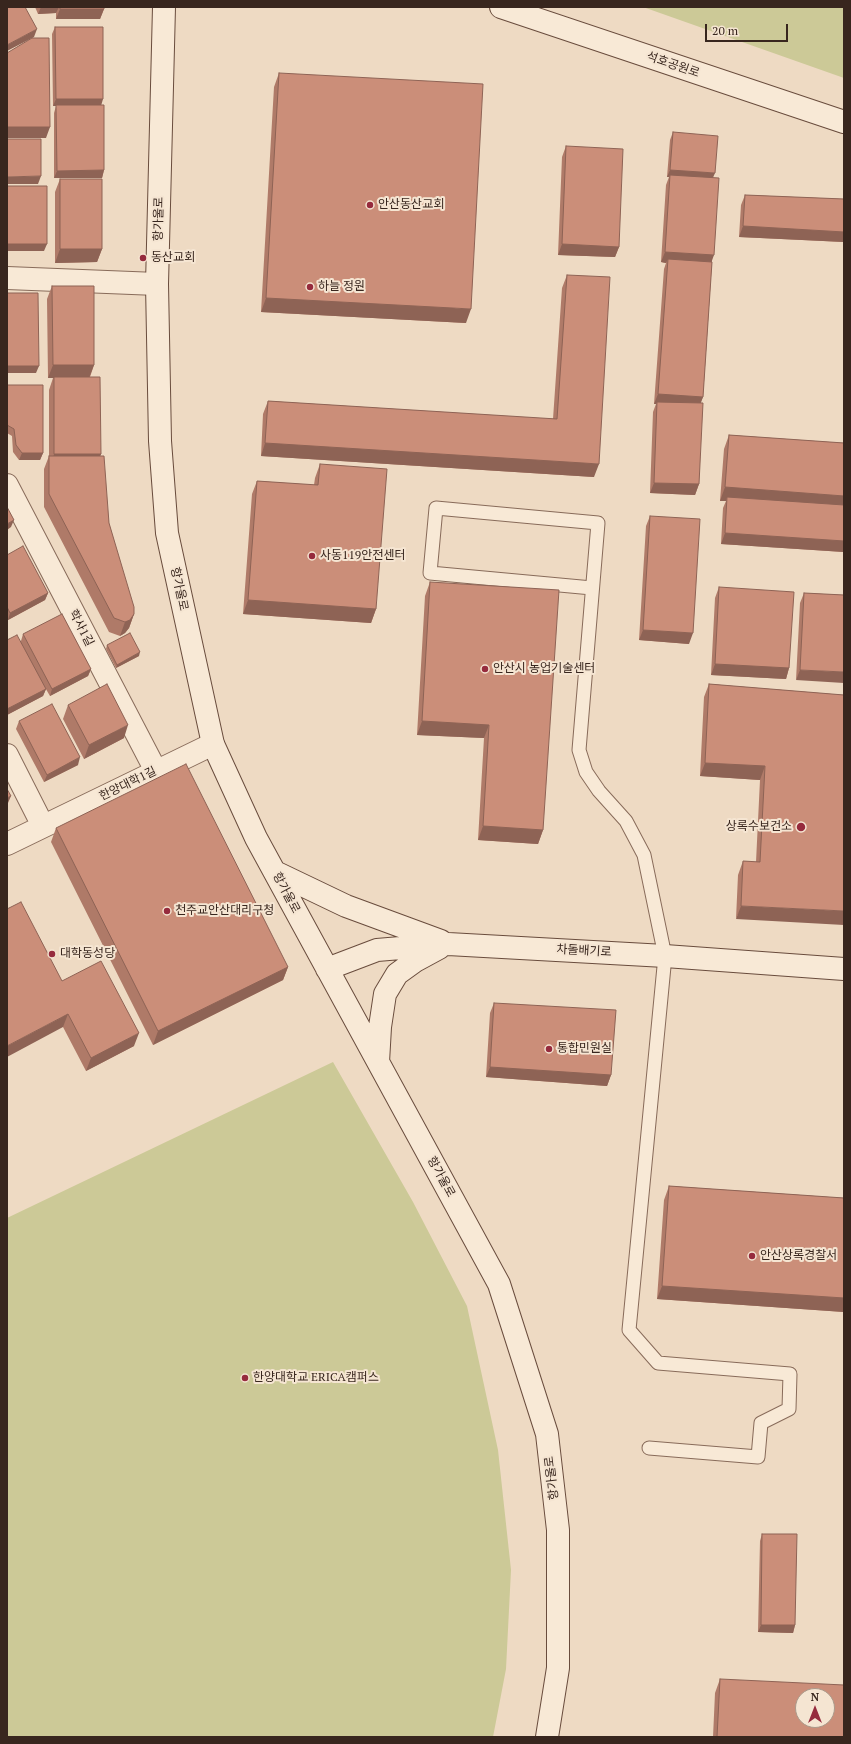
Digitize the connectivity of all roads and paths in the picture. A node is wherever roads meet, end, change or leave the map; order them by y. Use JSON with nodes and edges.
{"nodes":[{"id":1,"x":164,"y":7,"type":"edge"},
{"id":2,"x":501,"y":7,"type":"edge"},
{"id":3,"x":844,"y":122,"type":"edge"},
{"id":4,"x":7,"y":278,"type":"edge"},
{"id":5,"x":157,"y":284,"type":"junction"},
{"id":6,"x":7,"y":485,"type":"edge"},
{"id":7,"x":592,"y":588,"type":"junction"},
{"id":8,"x":213,"y":744,"type":"junction"},
{"id":9,"x":7,"y":755,"type":"edge"},
{"id":10,"x":156,"y":771,"type":"junction"},
{"id":11,"x":43,"y":826,"type":"junction"},
{"id":12,"x":7,"y":844,"type":"edge"},
{"id":13,"x":274,"y":872,"type":"junction"},
{"id":14,"x":448,"y":944,"type":"junction"},
{"id":15,"x":665,"y":956,"type":"junction"},
{"id":16,"x":327,"y":969,"type":"junction"},
{"id":17,"x":844,"y":969,"type":"edge"},
{"id":18,"x":378,"y":1063,"type":"junction"},
{"id":19,"x":649,"y":1448,"type":"dead end"},
{"id":20,"x":547,"y":1737,"type":"edge"}],
"edges":[{"from":1,"to":5,"type":"main road","name":"항가울로"},
{"from":2,"to":3,"type":"main road","name":"석호공원로"},
{"from":4,"to":5,"type":"main road"},
{"from":5,"to":8,"type":"main road","name":"항가울로"},
{"from":6,"to":10,"type":"main road","name":"학사1길"},
{"from":7,"to":7,"type":"lane"},
{"from":7,"to":15,"type":"lane"},
{"from":8,"to":10,"type":"main road","name":"한양대학1길"},
{"from":8,"to":13,"type":"main road","name":"항가울로"},
{"from":9,"to":11,"type":"main road"},
{"from":10,"to":11,"type":"main road","name":"한양대학1길"},
{"from":11,"to":12,"type":"main road","name":"한양대학1길"},
{"from":13,"to":14,"type":"main road"},
{"from":13,"to":16,"type":"main road","name":"항가울로"},
{"from":14,"to":15,"type":"main road","name":"차돌배기로"},
{"from":14,"to":16,"type":"main road","name":"차돌배기로"},
{"from":14,"to":18,"type":"main road"},
{"from":15,"to":17,"type":"main road","name":"차돌배기로"},
{"from":15,"to":19,"type":"lane"},
{"from":16,"to":18,"type":"main road","name":"항가울로"},
{"from":18,"to":20,"type":"main road","name":"항가울로"}]}
